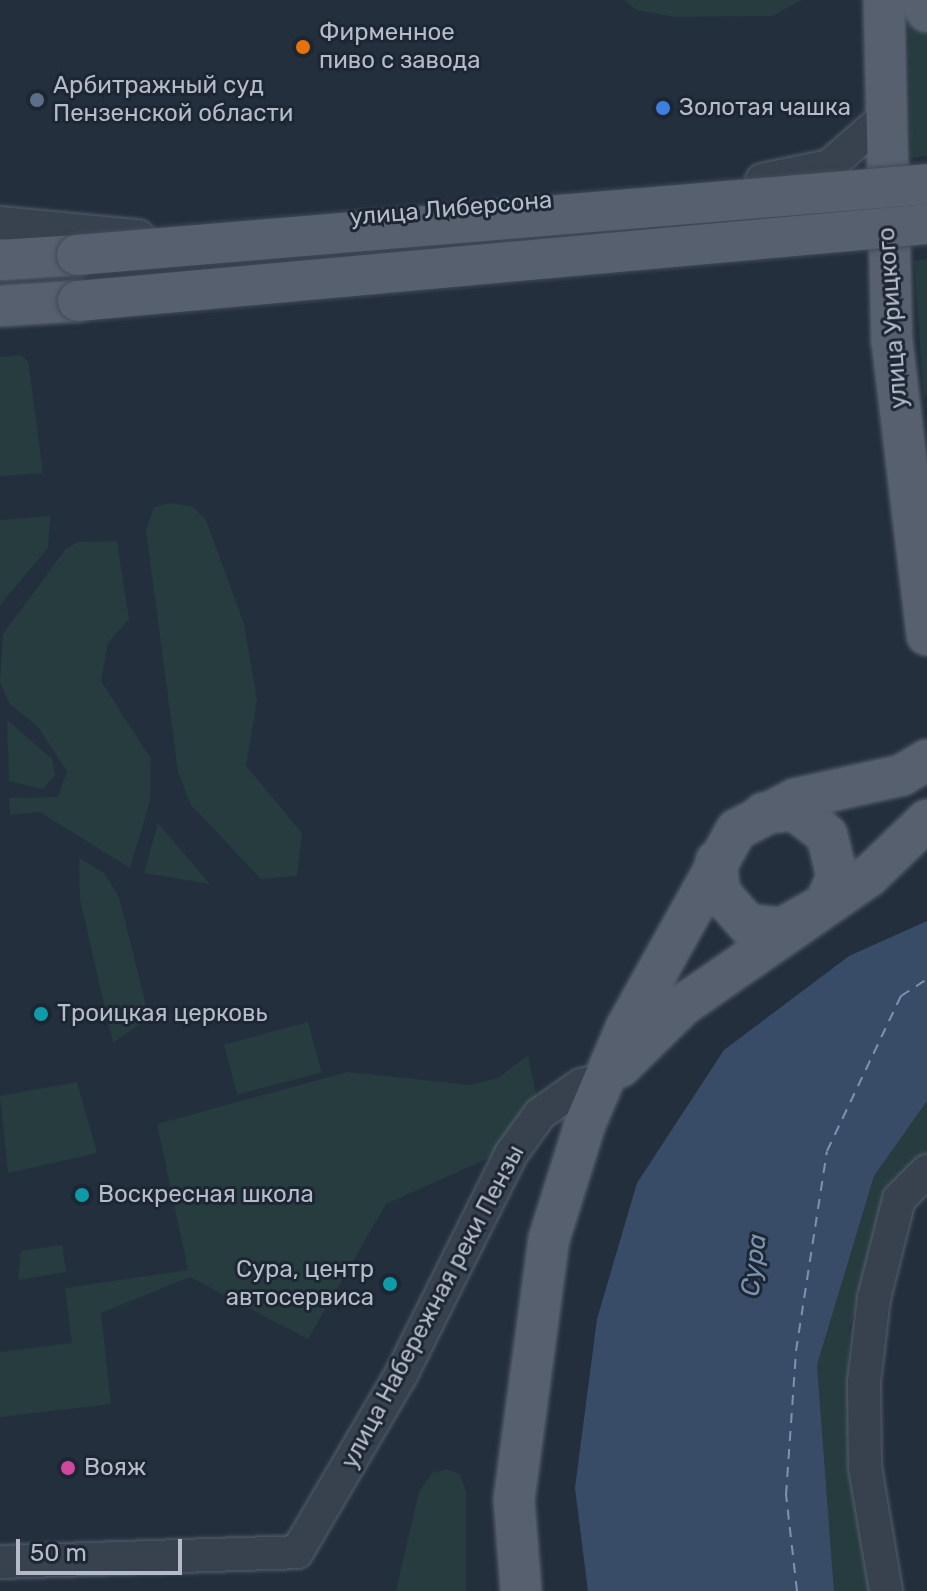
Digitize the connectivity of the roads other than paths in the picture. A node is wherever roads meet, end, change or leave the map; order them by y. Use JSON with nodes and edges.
{"nodes":[{"id":1,"x":884,"y":0,"type":"edge"},
{"id":2,"x":921,"y":0,"type":"edge"},
{"id":3,"x":927,"y":12,"type":"edge"},
{"id":4,"x":883,"y":119,"type":"junction"},
{"id":5,"x":927,"y":184,"type":"edge"},
{"id":6,"x":927,"y":221,"type":"edge"},
{"id":7,"x":0,"y":223,"type":"edge"},
{"id":8,"x":887,"y":225,"type":"junction"},
{"id":9,"x":0,"y":260,"type":"edge"},
{"id":10,"x":0,"y":306,"type":"edge"},
{"id":11,"x":927,"y":427,"type":"edge"},
{"id":12,"x":905,"y":468,"type":"junction"},
{"id":13,"x":921,"y":547,"type":"edge"},
{"id":14,"x":927,"y":635,"type":"edge"},
{"id":15,"x":927,"y":760,"type":"edge"},
{"id":16,"x":762,"y":813,"type":"junction"},
{"id":17,"x":927,"y":820,"type":"edge"},
{"id":18,"x":716,"y":861,"type":"junction"},
{"id":19,"x":813,"y":916,"type":"junction"},
{"id":20,"x":608,"y":1079,"type":"junction"},
{"id":21,"x":927,"y":1171,"type":"edge"},
{"id":22,"x":0,"y":1562,"type":"edge"},
{"id":23,"x":521,"y":1591,"type":"edge"},
{"id":24,"x":886,"y":1591,"type":"edge"}],
"edges":[{"from":1,"to":4,"type":"main road","name":"улица Урицкого"},
{"from":2,"to":3,"type":"main road"},
{"from":4,"to":7,"type":"street","name":"улица Либерсона"},
{"from":4,"to":8,"type":"main road","name":"улица Урицкого"},
{"from":5,"to":9,"type":"main road","bridge":true},
{"from":6,"to":8,"type":"street"},
{"from":6,"to":10,"type":"main road","bridge":true},
{"from":8,"to":12,"type":"main road","name":"улица Урицкого"},
{"from":11,"to":12,"type":"main road"},
{"from":12,"to":13,"type":"main road","name":"улица Урицкого"},
{"from":13,"to":14,"type":"main road","name":"улица Урицкого"},
{"from":15,"to":16,"type":"main road"},
{"from":16,"to":18,"type":"main road"},
{"from":16,"to":19,"type":"main road"},
{"from":17,"to":19,"type":"main road","name":"улица Набережная реки Пензы"},
{"from":18,"to":19,"type":"main road"},
{"from":18,"to":20,"type":"main road"},
{"from":19,"to":20,"type":"main road","name":"улица Набережная реки Пензы"},
{"from":20,"to":22,"type":"street","name":"улица Набережная реки Пензы"},
{"from":20,"to":23,"type":"main road"},
{"from":21,"to":24,"type":"street"}]}
